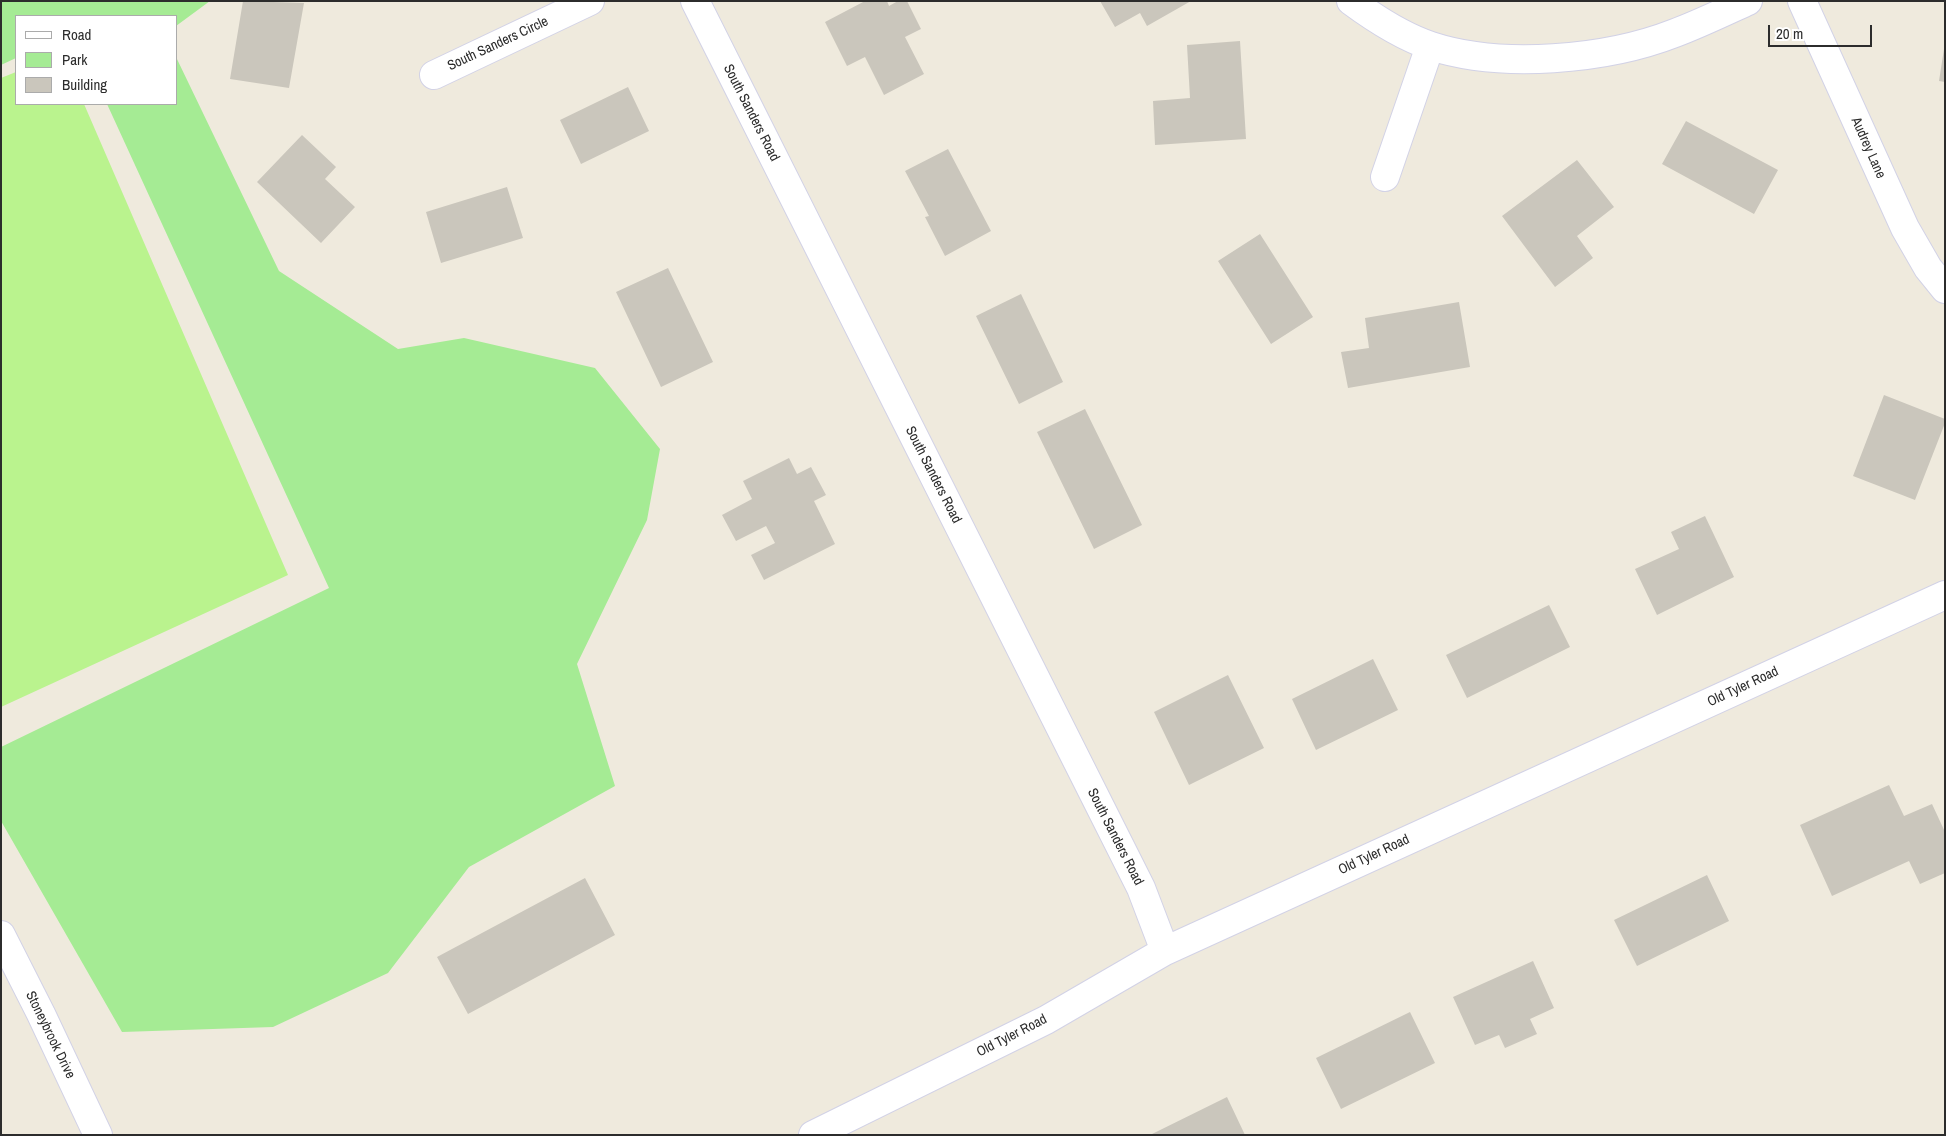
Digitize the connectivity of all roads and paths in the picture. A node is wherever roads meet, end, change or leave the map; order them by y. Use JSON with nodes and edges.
{"nodes":[{"id":1,"x":590,"y":1,"type":"edge"},
{"id":2,"x":695,"y":1,"type":"edge"},
{"id":3,"x":1351,"y":1,"type":"edge"},
{"id":4,"x":1748,"y":1,"type":"edge"},
{"id":5,"x":1802,"y":1,"type":"edge"},
{"id":6,"x":1430,"y":46,"type":"junction"},
{"id":7,"x":434,"y":75,"type":"dead end"},
{"id":8,"x":1385,"y":177,"type":"dead end"},
{"id":9,"x":1945,"y":289,"type":"edge"},
{"id":10,"x":1945,"y":594,"type":"edge"},
{"id":11,"x":1,"y":935,"type":"edge"},
{"id":12,"x":1165,"y":950,"type":"junction"},
{"id":13,"x":98,"y":1135,"type":"edge"},
{"id":14,"x":813,"y":1135,"type":"edge"}],
"edges":[{"from":1,"to":7,"type":"street","name":"South Sanders Circle"},
{"from":2,"to":12,"type":"street","name":"South Sanders Road"},
{"from":3,"to":6,"type":"street"},
{"from":4,"to":6,"type":"street"},
{"from":5,"to":9,"type":"street","name":"Audrey Lane"},
{"from":6,"to":8,"type":"street"},
{"from":10,"to":12,"type":"street","name":"Old Tyler Road"},
{"from":11,"to":13,"type":"street","name":"Stoneybrook Drive"},
{"from":12,"to":14,"type":"street","name":"Old Tyler Road"}]}
